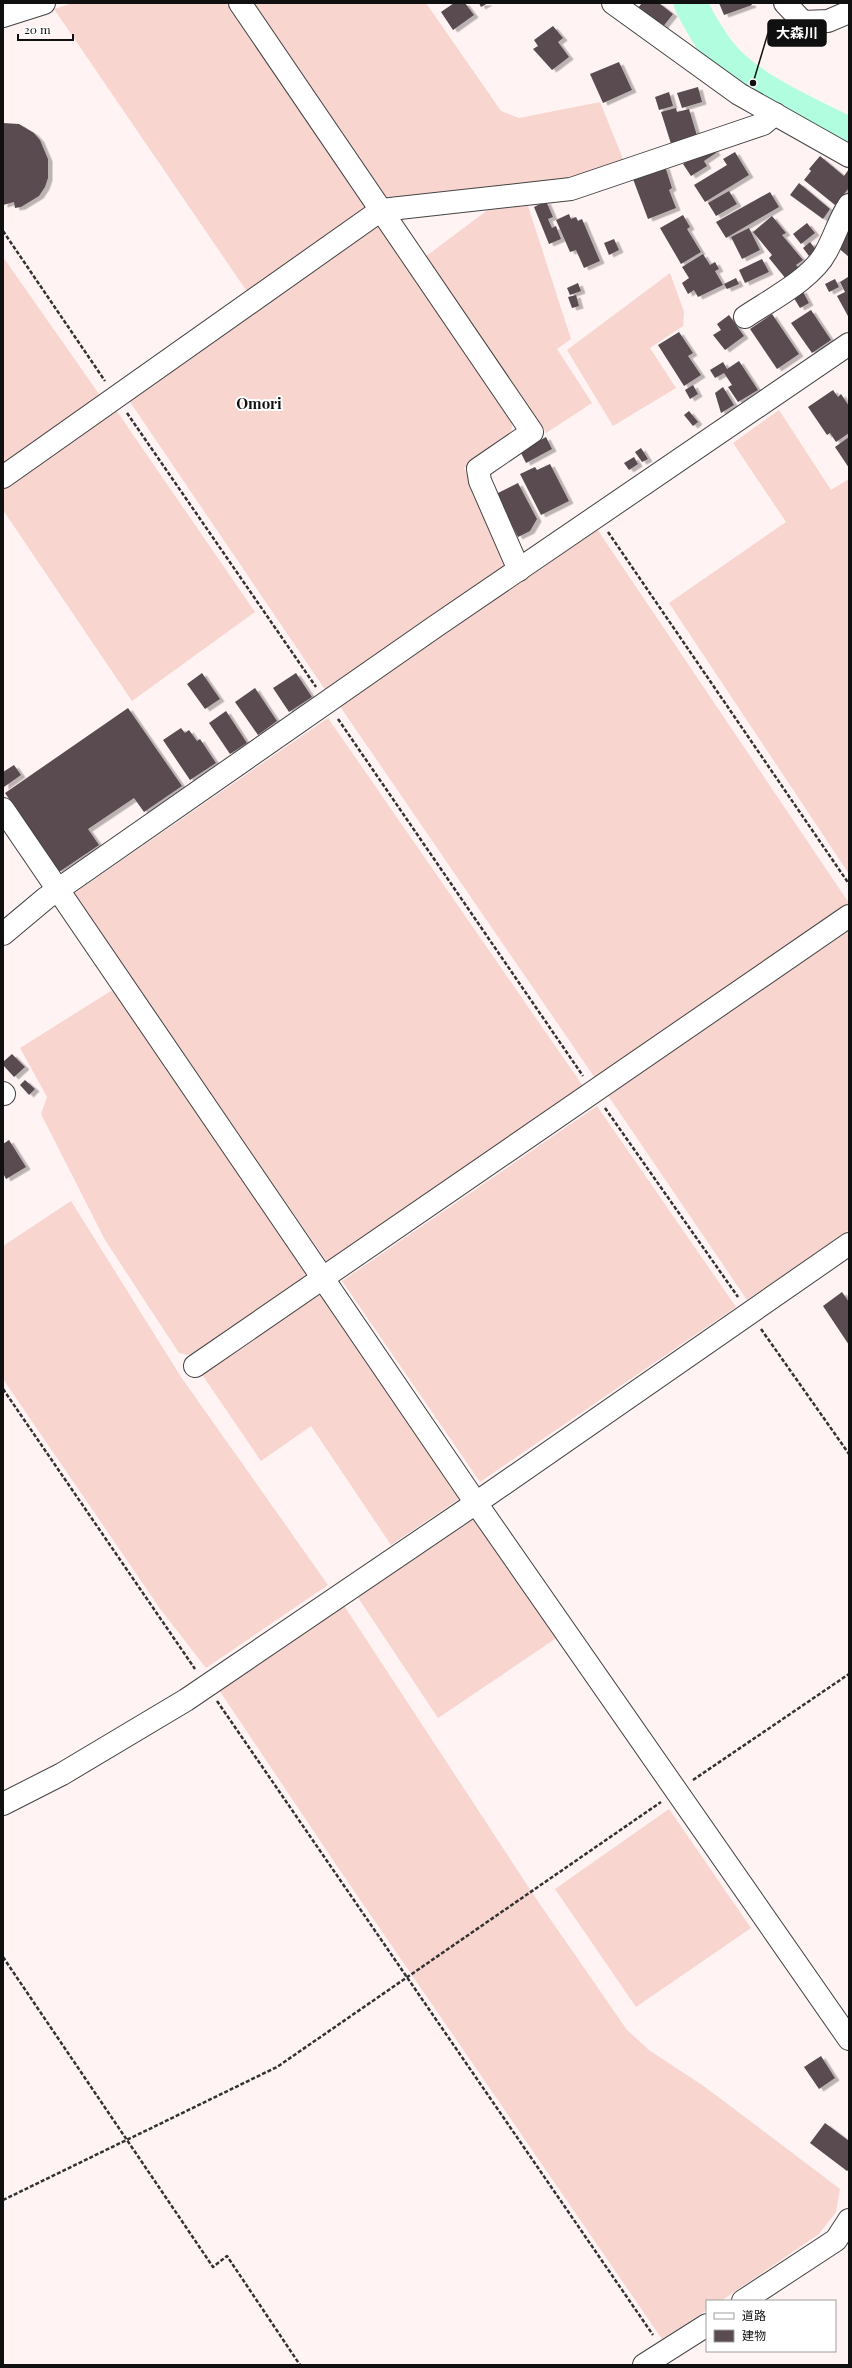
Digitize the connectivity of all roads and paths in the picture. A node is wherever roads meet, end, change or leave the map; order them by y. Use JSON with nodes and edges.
{"nodes":[{"id":1,"x":44,"y":3,"type":"edge"},
{"id":2,"x":240,"y":3,"type":"edge"},
{"id":3,"x":614,"y":3,"type":"edge"},
{"id":4,"x":785,"y":3,"type":"edge"},
{"id":5,"x":849,"y":12,"type":"edge"},
{"id":6,"x":3,"y":16,"type":"edge"},
{"id":7,"x":775,"y":114,"type":"junction"},
{"id":8,"x":849,"y":156,"type":"edge"},
{"id":9,"x":849,"y":205,"type":"edge"},
{"id":10,"x":382,"y":210,"type":"junction"},
{"id":11,"x":3,"y":231,"type":"edge"},
{"id":12,"x":745,"y":318,"type":"dead end"},
{"id":13,"x":849,"y":344,"type":"edge"},
{"id":14,"x":116,"y":397,"type":"junction"},
{"id":15,"x":3,"y":476,"type":"edge"},
{"id":16,"x":597,"y":517,"type":"junction"},
{"id":17,"x":519,"y":570,"type":"junction"},
{"id":18,"x":326,"y":702,"type":"junction"},
{"id":19,"x":3,"y":809,"type":"edge"},
{"id":20,"x":849,"y":884,"type":"edge"},
{"id":21,"x":58,"y":890,"type":"junction"},
{"id":22,"x":849,"y":916,"type":"edge"},
{"id":23,"x":3,"y":934,"type":"edge"},
{"id":24,"x":594,"y":1091,"type":"junction"},
{"id":25,"x":849,"y":1244,"type":"edge"},
{"id":26,"x":322,"y":1278,"type":"junction"},
{"id":27,"x":749,"y":1313,"type":"junction"},
{"id":28,"x":194,"y":1366,"type":"dead end"},
{"id":29,"x":3,"y":1389,"type":"edge"},
{"id":30,"x":849,"y":1454,"type":"edge"},
{"id":31,"x":476,"y":1503,"type":"junction"},
{"id":32,"x":849,"y":1674,"type":"edge"},
{"id":33,"x":207,"y":1686,"type":"junction"},
{"id":34,"x":676,"y":1792,"type":"junction"},
{"id":35,"x":3,"y":1804,"type":"edge"},
{"id":36,"x":3,"y":1957,"type":"edge"},
{"id":37,"x":407,"y":1977,"type":"junction"},
{"id":38,"x":849,"y":2039,"type":"edge"},
{"id":39,"x":127,"y":2140,"type":"junction"},
{"id":40,"x":3,"y":2200,"type":"edge"},
{"id":41,"x":849,"y":2220,"type":"edge"},
{"id":42,"x":746,"y":2300,"type":"edge"},
{"id":43,"x":706,"y":2325,"type":"edge"},
{"id":44,"x":664,"y":2352,"type":"junction"},
{"id":45,"x":300,"y":2365,"type":"edge"},
{"id":46,"x":644,"y":2365,"type":"edge"}],
"edges":[{"from":1,"to":6,"type":"street"},
{"from":2,"to":10,"type":"street"},
{"from":3,"to":7,"type":"street"},
{"from":4,"to":5,"type":"street"},
{"from":7,"to":8,"type":"street"},
{"from":7,"to":10,"type":"street"},
{"from":9,"to":12,"type":"street"},
{"from":10,"to":14,"type":"street"},
{"from":10,"to":17,"type":"street"},
{"from":11,"to":14,"type":"path"},
{"from":13,"to":16,"type":"street"},
{"from":14,"to":15,"type":"street"},
{"from":14,"to":18,"type":"path"},
{"from":16,"to":17,"type":"street"},
{"from":16,"to":20,"type":"path"},
{"from":17,"to":18,"type":"street"},
{"from":18,"to":21,"type":"street"},
{"from":18,"to":24,"type":"path"},
{"from":19,"to":21,"type":"street"},
{"from":21,"to":23,"type":"street"},
{"from":21,"to":26,"type":"street"},
{"from":22,"to":24,"type":"street"},
{"from":24,"to":26,"type":"street"},
{"from":24,"to":27,"type":"path"},
{"from":25,"to":27,"type":"street"},
{"from":26,"to":28,"type":"street"},
{"from":26,"to":31,"type":"street"},
{"from":27,"to":30,"type":"path"},
{"from":27,"to":31,"type":"street"},
{"from":29,"to":33,"type":"path"},
{"from":31,"to":33,"type":"street"},
{"from":31,"to":34,"type":"street"},
{"from":32,"to":34,"type":"path"},
{"from":33,"to":35,"type":"street"},
{"from":33,"to":37,"type":"path"},
{"from":34,"to":37,"type":"path"},
{"from":34,"to":38,"type":"street"},
{"from":36,"to":39,"type":"path"},
{"from":37,"to":39,"type":"path"},
{"from":37,"to":44,"type":"path"},
{"from":39,"to":40,"type":"path"},
{"from":39,"to":45,"type":"path"},
{"from":41,"to":42,"type":"street"},
{"from":43,"to":44,"type":"street"},
{"from":44,"to":46,"type":"street"}]}
